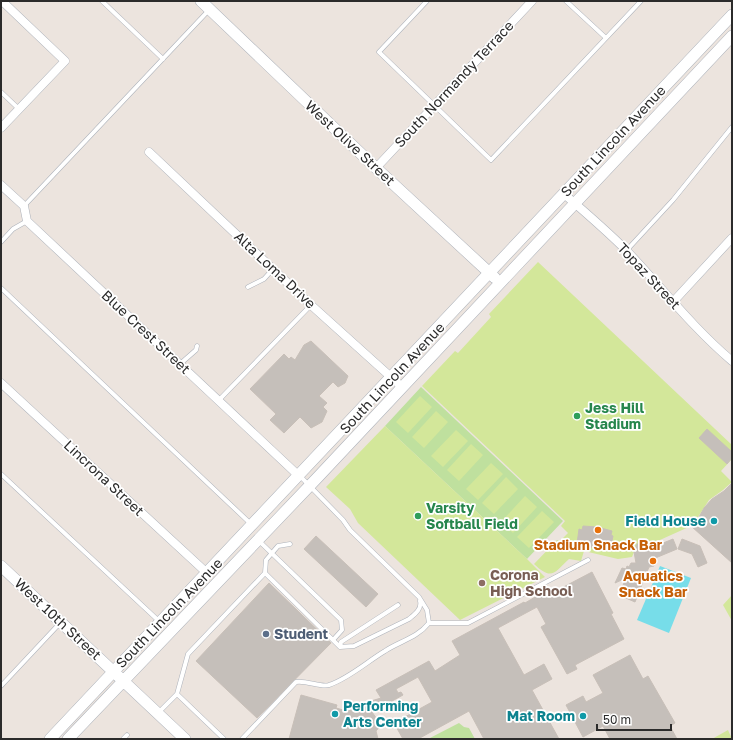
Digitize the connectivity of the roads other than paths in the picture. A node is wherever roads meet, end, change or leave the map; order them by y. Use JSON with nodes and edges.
{"nodes":[{"id":1,"x":2,"y":1,"type":"edge"},
{"id":2,"x":102,"y":1,"type":"edge"},
{"id":3,"x":200,"y":1,"type":"edge"},
{"id":4,"x":427,"y":1,"type":"edge"},
{"id":5,"x":532,"y":1,"type":"edge"},
{"id":6,"x":566,"y":1,"type":"edge"},
{"id":7,"x":641,"y":1,"type":"edge"},
{"id":8,"x":210,"y":10,"type":"junction"},
{"id":9,"x":732,"y":15,"type":"edge"},
{"id":10,"x":732,"y":36,"type":"edge"},
{"id":11,"x":606,"y":38,"type":"junction"},
{"id":12,"x":163,"y":59,"type":"junction"},
{"id":13,"x":1,"y":92,"type":"edge"},
{"id":14,"x":434,"y":105,"type":"junction"},
{"id":15,"x":19,"y":109,"type":"junction"},
{"id":16,"x":1,"y":128,"type":"edge"},
{"id":17,"x":732,"y":128,"type":"edge"},
{"id":18,"x":149,"y":152,"type":"dead end"},
{"id":19,"x":376,"y":168,"type":"junction"},
{"id":20,"x":1,"y":185,"type":"edge"},
{"id":21,"x":564,"y":194,"type":"junction"},
{"id":22,"x":574,"y":203,"type":"junction"},
{"id":23,"x":24,"y":206,"type":"junction"},
{"id":24,"x":27,"y":221,"type":"junction"},
{"id":25,"x":732,"y":238,"type":"edge"},
{"id":26,"x":1,"y":242,"type":"edge"},
{"id":27,"x":626,"y":250,"type":"junction"},
{"id":28,"x":273,"y":269,"type":"junction"},
{"id":29,"x":490,"y":274,"type":"junction"},
{"id":30,"x":500,"y":283,"type":"junction"},
{"id":31,"x":248,"y":287,"type":"dead end"},
{"id":32,"x":1,"y":288,"type":"edge"},
{"id":33,"x":672,"y":303,"type":"junction"},
{"id":34,"x":311,"y":304,"type":"junction"},
{"id":35,"x":197,"y":346,"type":"dead end"},
{"id":36,"x":732,"y":360,"type":"edge"},
{"id":37,"x":180,"y":364,"type":"junction"},
{"id":38,"x":392,"y":378,"type":"junction"},
{"id":39,"x":1,"y":384,"type":"edge"},
{"id":40,"x":402,"y":387,"type":"junction"},
{"id":41,"x":219,"y":400,"type":"junction"},
{"id":42,"x":1,"y":474,"type":"edge"},
{"id":43,"x":299,"y":476,"type":"junction"},
{"id":44,"x":309,"y":485,"type":"junction"},
{"id":45,"x":253,"y":525,"type":"junction"},
{"id":46,"x":258,"y":540,"type":"junction"},
{"id":47,"x":290,"y":544,"type":"dead end"},
{"id":48,"x":272,"y":553,"type":"junction"},
{"id":49,"x":588,"y":560,"type":"dead end"},
{"id":50,"x":3,"y":571,"type":"edge"},
{"id":51,"x":207,"y":573,"type":"junction"},
{"id":52,"x":265,"y":573,"type":"junction"},
{"id":53,"x":419,"y":597,"type":"junction"},
{"id":54,"x":398,"y":605,"type":"dead end"},
{"id":55,"x":61,"y":622,"type":"junction"},
{"id":56,"x":160,"y":622,"type":"junction"},
{"id":57,"x":429,"y":623,"type":"junction"},
{"id":58,"x":333,"y":640,"type":"junction"},
{"id":59,"x":340,"y":647,"type":"junction"},
{"id":60,"x":113,"y":672,"type":"junction"},
{"id":61,"x":123,"y":681,"type":"junction"},
{"id":62,"x":1,"y":686,"type":"edge"},
{"id":63,"x":177,"y":694,"type":"junction"},
{"id":64,"x":158,"y":714,"type":"junction"},
{"id":65,"x":127,"y":735,"type":"dead end"},
{"id":66,"x":50,"y":739,"type":"edge"},
{"id":67,"x":68,"y":739,"type":"edge"},
{"id":68,"x":123,"y":739,"type":"edge"},
{"id":69,"x":185,"y":739,"type":"edge"},
{"id":70,"x":224,"y":739,"type":"edge"},
{"id":71,"x":242,"y":739,"type":"edge"}],
"edges":[{"from":1,"to":15,"type":"street"},
{"from":2,"to":12,"type":"lane"},
{"from":3,"to":8,"type":"main road","name":"West Olive Street"},
{"from":4,"to":14,"type":"lane"},
{"from":5,"to":14,"type":"street","name":"South Normandy Terrace"},
{"from":6,"to":11,"type":"lane"},
{"from":7,"to":11,"type":"lane"},
{"from":8,"to":12,"type":"lane"},
{"from":8,"to":19,"type":"main road","name":"West Olive Street"},
{"from":9,"to":21,"type":"main road","name":"South Lincoln Avenue"},
{"from":10,"to":22,"type":"main road","name":"South Lincoln Avenue"},
{"from":11,"to":14,"type":"lane"},
{"from":12,"to":23,"type":"lane"},
{"from":13,"to":15,"type":"lane"},
{"from":14,"to":19,"type":"street","name":"South Normandy Terrace"},
{"from":15,"to":16,"type":"street"},
{"from":17,"to":27,"type":"lane"},
{"from":18,"to":28,"type":"street","name":"Alta Loma Drive"},
{"from":19,"to":29,"type":"main road","name":"West Olive Street"},
{"from":20,"to":23,"type":"street"},
{"from":21,"to":22,"type":"street","name":"Topaz Street"},
{"from":21,"to":29,"type":"main road","name":"South Lincoln Avenue"},
{"from":22,"to":27,"type":"street","name":"Topaz Street"},
{"from":22,"to":30,"type":"main road","name":"South Lincoln Avenue"},
{"from":23,"to":24,"type":"street"},
{"from":24,"to":26,"type":"lane"},
{"from":24,"to":37,"type":"street","name":"Blue Crest Street"},
{"from":25,"to":33,"type":"street"},
{"from":27,"to":33,"type":"street","name":"Topaz Street"},
{"from":28,"to":31,"type":"lane"},
{"from":28,"to":34,"type":"street","name":"Alta Loma Drive"},
{"from":29,"to":30,"type":"main road","name":"West Olive Street"},
{"from":29,"to":38,"type":"main road","name":"South Lincoln Avenue"},
{"from":30,"to":40,"type":"main road","name":"South Lincoln Avenue"},
{"from":32,"to":45,"type":"lane"},
{"from":33,"to":36,"type":"street","name":"Topaz Street"},
{"from":34,"to":38,"type":"street","name":"Alta Loma Drive"},
{"from":34,"to":41,"type":"lane"},
{"from":35,"to":37,"type":"lane"},
{"from":37,"to":41,"type":"street","name":"Blue Crest Street"},
{"from":38,"to":40,"type":"street","name":"Alta Loma Drive"},
{"from":38,"to":43,"type":"main road","name":"South Lincoln Avenue"},
{"from":39,"to":51,"type":"street","name":"Lincrona Street"},
{"from":40,"to":44,"type":"main road","name":"South Lincoln Avenue"},
{"from":41,"to":43,"type":"street","name":"Blue Crest Street"},
{"from":42,"to":56,"type":"lane"},
{"from":43,"to":44,"type":"lane"},
{"from":43,"to":45,"type":"main road","name":"South Lincoln Avenue"},
{"from":44,"to":46,"type":"main road","name":"South Lincoln Avenue"},
{"from":44,"to":53,"type":"lane"},
{"from":45,"to":51,"type":"main road","name":"South Lincoln Avenue"},
{"from":46,"to":48,"type":"lane"},
{"from":46,"to":61,"type":"main road","name":"South Lincoln Avenue"},
{"from":47,"to":48,"type":"lane"},
{"from":48,"to":52,"type":"lane"},
{"from":48,"to":58,"type":"lane"},
{"from":49,"to":57,"type":"lane"},
{"from":50,"to":55,"type":"main road","name":"West 10th Street"},
{"from":51,"to":56,"type":"main road","name":"South Lincoln Avenue"},
{"from":52,"to":58,"type":"lane"},
{"from":52,"to":63,"type":"lane"},
{"from":53,"to":57,"type":"lane"},
{"from":53,"to":59,"type":"lane"},
{"from":54,"to":59,"type":"lane"},
{"from":55,"to":60,"type":"main road","name":"West 10th Street"},
{"from":55,"to":62,"type":"lane"},
{"from":56,"to":60,"type":"main road","name":"South Lincoln Avenue"},
{"from":57,"to":71,"type":"lane"},
{"from":58,"to":59,"type":"lane"},
{"from":60,"to":61,"type":"main road","name":"West 10th Street"},
{"from":60,"to":66,"type":"main road","name":"South Lincoln Avenue"},
{"from":61,"to":64,"type":"main road","name":"West 10th Street"},
{"from":61,"to":67,"type":"main road","name":"South Lincoln Avenue"},
{"from":63,"to":64,"type":"lane"},
{"from":63,"to":70,"type":"lane"},
{"from":64,"to":69,"type":"main road","name":"West 10th Street"},
{"from":65,"to":68,"type":"lane"}]}
